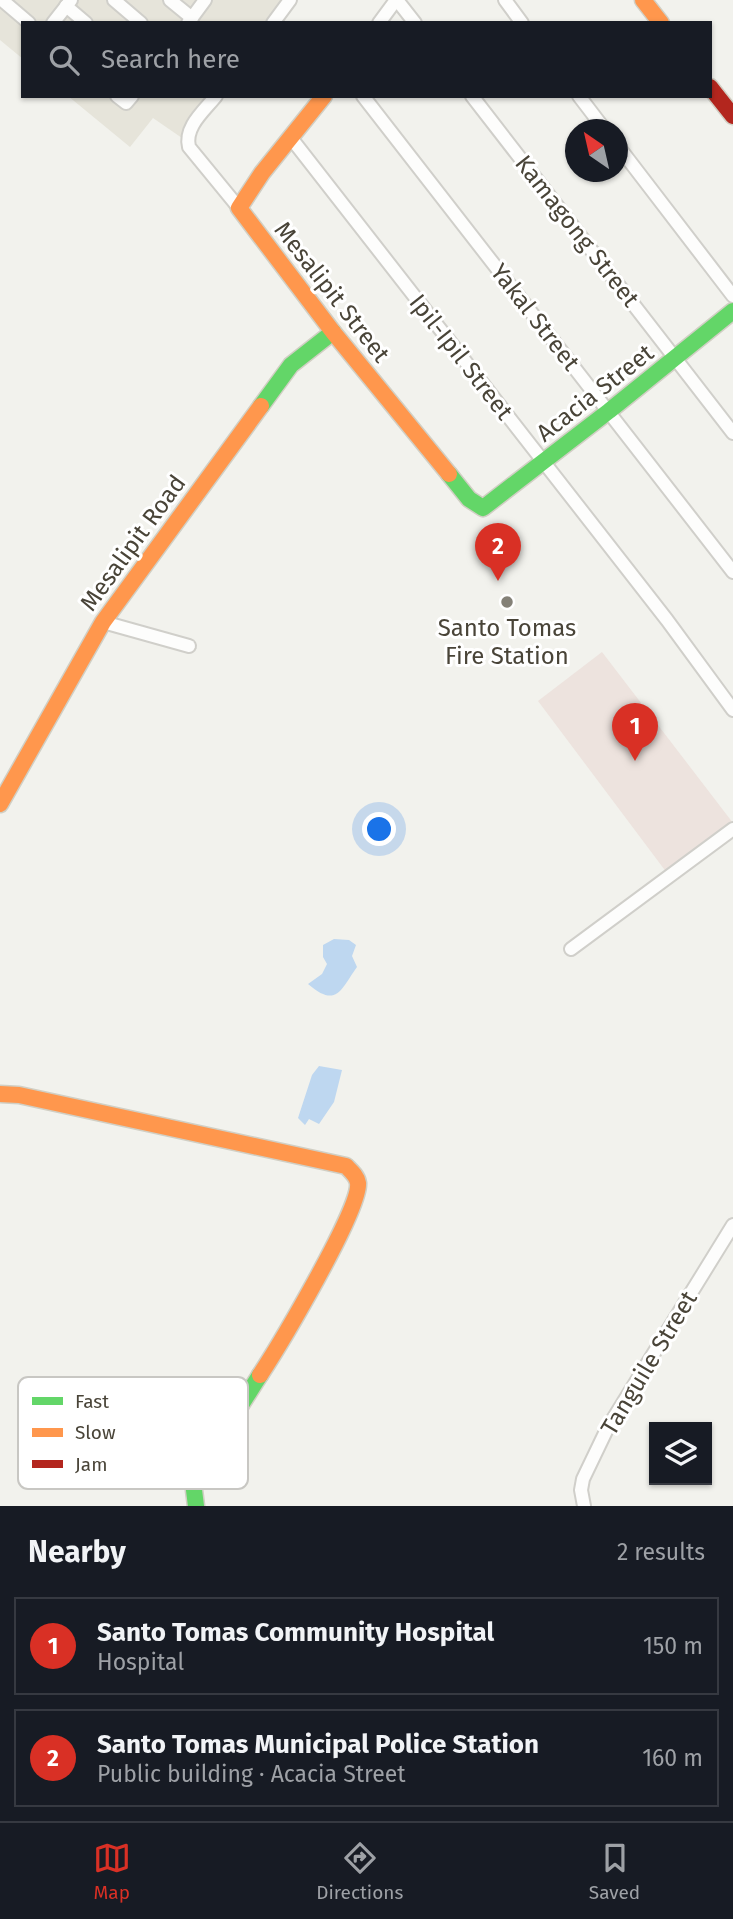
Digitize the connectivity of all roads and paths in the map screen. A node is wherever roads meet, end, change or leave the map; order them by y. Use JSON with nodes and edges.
{"nodes":[{"id":1,"x":114,"y":0,"type":"edge"},
{"id":2,"x":170,"y":0,"type":"edge"},
{"id":3,"x":205,"y":0,"type":"edge"},
{"id":4,"x":290,"y":0,"type":"edge"},
{"id":5,"x":397,"y":0,"type":"edge"},
{"id":6,"x":505,"y":0,"type":"edge"},
{"id":7,"x":643,"y":0,"type":"edge"},
{"id":8,"x":10,"y":3,"type":"edge"},
{"id":9,"x":68,"y":3,"type":"edge"},
{"id":10,"x":190,"y":20,"type":"edge"},
{"id":11,"x":27,"y":21,"type":"edge"},
{"id":12,"x":54,"y":21,"type":"edge"},
{"id":13,"x":84,"y":21,"type":"edge"},
{"id":14,"x":139,"y":21,"type":"edge"},
{"id":15,"x":274,"y":21,"type":"edge"},
{"id":16,"x":381,"y":21,"type":"edge"},
{"id":17,"x":413,"y":21,"type":"edge"},
{"id":18,"x":521,"y":21,"type":"edge"},
{"id":19,"x":659,"y":21,"type":"edge"},
{"id":20,"x":712,"y":90,"type":"edge"},
{"id":21,"x":214,"y":98,"type":"edge"},
{"id":22,"x":322,"y":98,"type":"edge"},
{"id":23,"x":365,"y":98,"type":"edge"},
{"id":24,"x":474,"y":98,"type":"edge"},
{"id":25,"x":580,"y":98,"type":"edge"},
{"id":26,"x":733,"y":116,"type":"edge"},
{"id":27,"x":596,"y":119,"type":"edge"},
{"id":28,"x":291,"y":138,"type":"junction"},
{"id":29,"x":628,"y":159,"type":"edge"},
{"id":30,"x":239,"y":208,"type":"junction"},
{"id":31,"x":733,"y":296,"type":"edge"},
{"id":32,"x":733,"y":311,"type":"edge"},
{"id":33,"x":333,"y":332,"type":"junction"},
{"id":34,"x":675,"y":358,"type":"junction"},
{"id":35,"x":609,"y":411,"type":"junction"},
{"id":36,"x":733,"y":433,"type":"edge"},
{"id":37,"x":543,"y":462,"type":"junction"},
{"id":38,"x":483,"y":508,"type":"joint"},
{"id":39,"x":733,"y":572,"type":"edge"},
{"id":40,"x":103,"y":622,"type":"junction"},
{"id":41,"x":189,"y":646,"type":"dead end"},
{"id":42,"x":733,"y":710,"type":"edge"},
{"id":43,"x":0,"y":804,"type":"edge"},
{"id":44,"x":731,"y":835,"type":"edge"},
{"id":45,"x":571,"y":948,"type":"dead end"},
{"id":46,"x":0,"y":1094,"type":"edge"},
{"id":47,"x":733,"y":1225,"type":"edge"},
{"id":48,"x":248,"y":1395,"type":"edge"},
{"id":49,"x":584,"y":1506,"type":"edge"}],
"edges":[{"from":1,"to":14,"type":"street"},
{"from":2,"to":10,"type":"street"},
{"from":3,"to":10,"type":"street"},
{"from":4,"to":15,"type":"street"},
{"from":5,"to":16,"type":"street"},
{"from":5,"to":17,"type":"street"},
{"from":6,"to":18,"type":"street"},
{"from":7,"to":19,"type":"street"},
{"from":8,"to":11,"type":"street"},
{"from":9,"to":12,"type":"street"},
{"from":9,"to":13,"type":"street"},
{"from":20,"to":26,"type":"street"},
{"from":21,"to":30,"type":"street"},
{"from":22,"to":28,"type":"street"},
{"from":23,"to":35,"type":"street","name":"Yakal Street"},
{"from":24,"to":34,"type":"street","name":"Kamagong Street"},
{"from":25,"to":27,"type":"street"},
{"from":28,"to":30,"type":"street"},
{"from":28,"to":37,"type":"street","name":"Ipil-Ipil Street"},
{"from":29,"to":31,"type":"street"},
{"from":30,"to":33,"type":"street","name":"Mesalipit Street"},
{"from":32,"to":34,"type":"street","name":"Acacia Street"},
{"from":33,"to":38,"type":"street","name":"Mesalipit Street"},
{"from":33,"to":40,"type":"street","name":"Mesalipit Road"},
{"from":34,"to":35,"type":"street","name":"Acacia Street"},
{"from":34,"to":36,"type":"street","name":"Kamagong Street"},
{"from":35,"to":37,"type":"street","name":"Acacia Street"},
{"from":35,"to":39,"type":"street","name":"Yakal Street"},
{"from":37,"to":38,"type":"street","name":"Acacia Street"},
{"from":37,"to":42,"type":"street","name":"Ipil-Ipil Street"},
{"from":40,"to":41,"type":"street"},
{"from":40,"to":43,"type":"street","name":"Mesalipit Road"},
{"from":44,"to":45,"type":"street"},
{"from":46,"to":48,"type":"street"},
{"from":47,"to":49,"type":"street","name":"Tanguile Street"}]}
